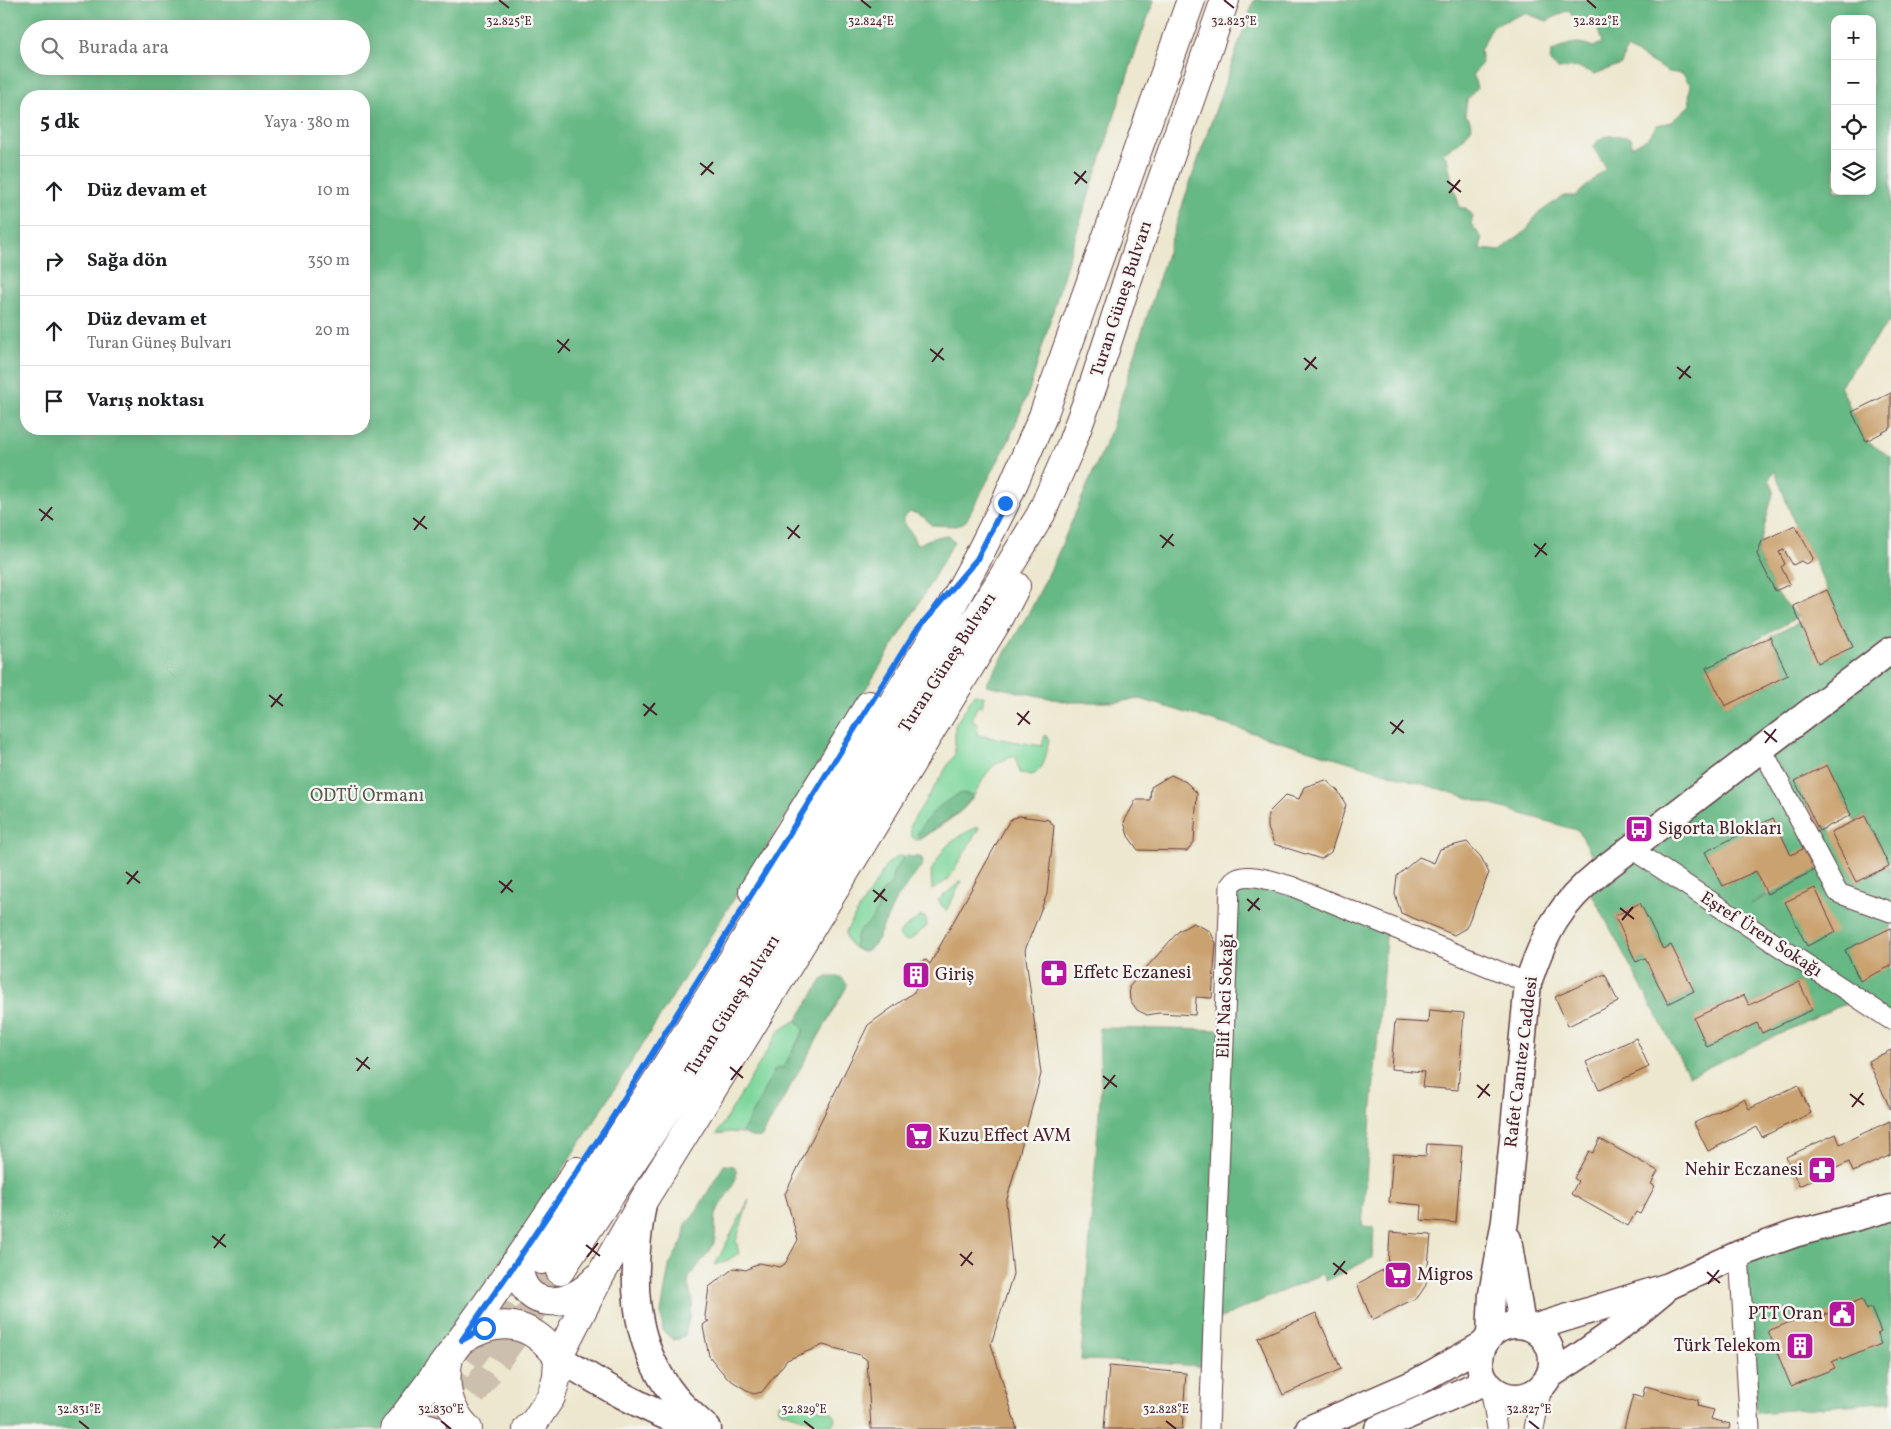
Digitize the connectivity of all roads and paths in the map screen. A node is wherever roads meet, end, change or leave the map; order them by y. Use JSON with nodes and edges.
{"nodes":[{"id":1,"x":1191,"y":0,"type":"edge"},
{"id":2,"x":1225,"y":0,"type":"edge"},
{"id":3,"x":1042,"y":514,"type":"junction"},
{"id":4,"x":1891,"y":650,"type":"edge"},
{"id":5,"x":1762,"y":749,"type":"junction"},
{"id":6,"x":1630,"y":848,"type":"junction"},
{"id":7,"x":1891,"y":912,"type":"edge"},
{"id":8,"x":1528,"y":983,"type":"junction"},
{"id":9,"x":1891,"y":1020,"type":"edge"},
{"id":10,"x":643,"y":1201,"type":"junction"},
{"id":11,"x":1891,"y":1208,"type":"edge"},
{"id":12,"x":1505,"y":1221,"type":"junction"},
{"id":13,"x":1739,"y":1254,"type":"junction"},
{"id":14,"x":540,"y":1263,"type":"junction"},
{"id":15,"x":600,"y":1276,"type":"junction"},
{"id":16,"x":1669,"y":1286,"type":"junction"},
{"id":17,"x":1527,"y":1327,"type":"junction"},
{"id":18,"x":1487,"y":1340,"type":"junction"},
{"id":19,"x":456,"y":1348,"type":"junction"},
{"id":20,"x":558,"y":1357,"type":"junction"},
{"id":21,"x":1546,"y":1381,"type":"junction"},
{"id":22,"x":1488,"y":1383,"type":"junction"},
{"id":23,"x":394,"y":1428,"type":"edge"},
{"id":24,"x":432,"y":1429,"type":"edge"},
{"id":25,"x":468,"y":1429,"type":"edge"},
{"id":26,"x":527,"y":1429,"type":"edge"},
{"id":27,"x":698,"y":1429,"type":"edge"},
{"id":28,"x":708,"y":1429,"type":"edge"},
{"id":29,"x":1209,"y":1429,"type":"edge"},
{"id":30,"x":1309,"y":1429,"type":"edge"},
{"id":31,"x":1378,"y":1429,"type":"edge"},
{"id":32,"x":1497,"y":1429,"type":"edge"},
{"id":33,"x":1534,"y":1429,"type":"edge"},
{"id":34,"x":1750,"y":1429,"type":"edge"}],
"edges":[{"from":1,"to":14,"type":"main road","name":"Turan Güneş Bulvarı"},
{"from":2,"to":3,"type":"main road","name":"Turan Güneş Bulvarı"},
{"from":3,"to":10,"type":"main road"},
{"from":3,"to":14,"type":"main road","name":"Turan Güneş Bulvarı"},
{"from":4,"to":5,"type":"main road","name":"Rafet Canıtez Caddesi"},
{"from":5,"to":6,"type":"main road","name":"Rafet Canıtez Caddesi"},
{"from":5,"to":7,"type":"street"},
{"from":6,"to":8,"type":"main road","name":"Rafet Canıtez Caddesi"},
{"from":6,"to":9,"type":"street","name":"Eşref Üren Sokağı"},
{"from":8,"to":12,"type":"main road","name":"Rafet Canıtez Caddesi"},
{"from":8,"to":29,"type":"street","name":"Elif Naci Sokağı"},
{"from":10,"to":15,"type":"main road"},
{"from":10,"to":28,"type":"main road"},
{"from":11,"to":13,"type":"main road"},
{"from":12,"to":17,"type":"main road","name":"Rafet Canıtez Caddesi"},
{"from":12,"to":18,"type":"main road","name":"Rafet Canıtez Caddesi"},
{"from":13,"to":16,"type":"main road"},
{"from":13,"to":34,"type":"street"},
{"from":14,"to":15,"type":"main road"},
{"from":14,"to":19,"type":"main road"},
{"from":15,"to":20,"type":"main road"},
{"from":16,"to":17,"type":"main road"},
{"from":16,"to":21,"type":"main road"},
{"from":17,"to":18,"type":"main road"},
{"from":17,"to":21,"type":"main road"},
{"from":18,"to":22,"type":"main road"},
{"from":18,"to":30,"type":"main road"},
{"from":19,"to":20,"type":"main road"},
{"from":19,"to":23,"type":"main road"},
{"from":19,"to":25,"type":"main road"},
{"from":20,"to":26,"type":"main road"},
{"from":20,"to":27,"type":"main road"},
{"from":21,"to":22,"type":"main road"},
{"from":21,"to":33,"type":"street"},
{"from":22,"to":31,"type":"main road"},
{"from":22,"to":32,"type":"street"},
{"from":23,"to":24,"type":"main road"}]}
